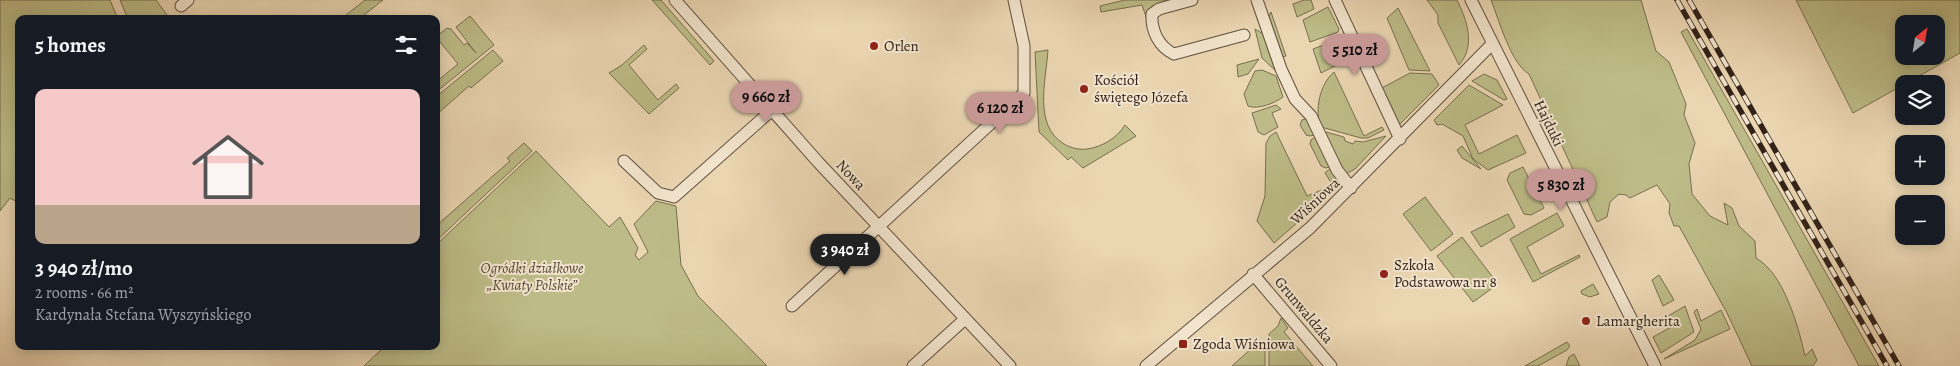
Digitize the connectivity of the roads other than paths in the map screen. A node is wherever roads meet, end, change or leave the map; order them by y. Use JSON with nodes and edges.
{"nodes":[{"id":1,"x":674,"y":0,"type":"edge"},
{"id":2,"x":1014,"y":0,"type":"edge"},
{"id":3,"x":1192,"y":0,"type":"edge"},
{"id":4,"x":1257,"y":0,"type":"edge"},
{"id":5,"x":1471,"y":0,"type":"edge"},
{"id":6,"x":1338,"y":1,"type":"edge"},
{"id":7,"x":1244,"y":35,"type":"dead end"},
{"id":8,"x":1492,"y":44,"type":"junction"},
{"id":9,"x":772,"y":110,"type":"junction"},
{"id":10,"x":1400,"y":139,"type":"junction"},
{"id":11,"x":624,"y":161,"type":"dead end"},
{"id":12,"x":1351,"y":188,"type":"junction"},
{"id":13,"x":880,"y":227,"type":"junction"},
{"id":14,"x":1253,"y":274,"type":"junction"},
{"id":15,"x":792,"y":306,"type":"dead end"},
{"id":16,"x":965,"y":319,"type":"junction"},
{"id":17,"x":913,"y":366,"type":"edge"},
{"id":18,"x":1010,"y":366,"type":"edge"},
{"id":19,"x":1146,"y":366,"type":"edge"},
{"id":20,"x":1331,"y":366,"type":"edge"},
{"id":21,"x":1654,"y":366,"type":"edge"}],
"edges":[{"from":1,"to":9,"type":"street","name":"Nowa"},
{"from":2,"to":13,"type":"street"},
{"from":3,"to":7,"type":"street"},
{"from":4,"to":12,"type":"street"},
{"from":5,"to":8,"type":"street","name":"Hajduki"},
{"from":6,"to":10,"type":"street"},
{"from":8,"to":10,"type":"street","name":"Wiśniowa"},
{"from":8,"to":21,"type":"street","name":"Hajduki"},
{"from":9,"to":11,"type":"street"},
{"from":9,"to":13,"type":"street","name":"Nowa"},
{"from":10,"to":12,"type":"street","name":"Wiśniowa"},
{"from":12,"to":14,"type":"street","name":"Wiśniowa"},
{"from":13,"to":15,"type":"street"},
{"from":13,"to":16,"type":"street","name":"Nowa"},
{"from":14,"to":19,"type":"street","name":"Wiśniowa"},
{"from":14,"to":20,"type":"street","name":"Grunwaldzka"},
{"from":16,"to":17,"type":"street"},
{"from":16,"to":18,"type":"street","name":"Nowa"}]}
